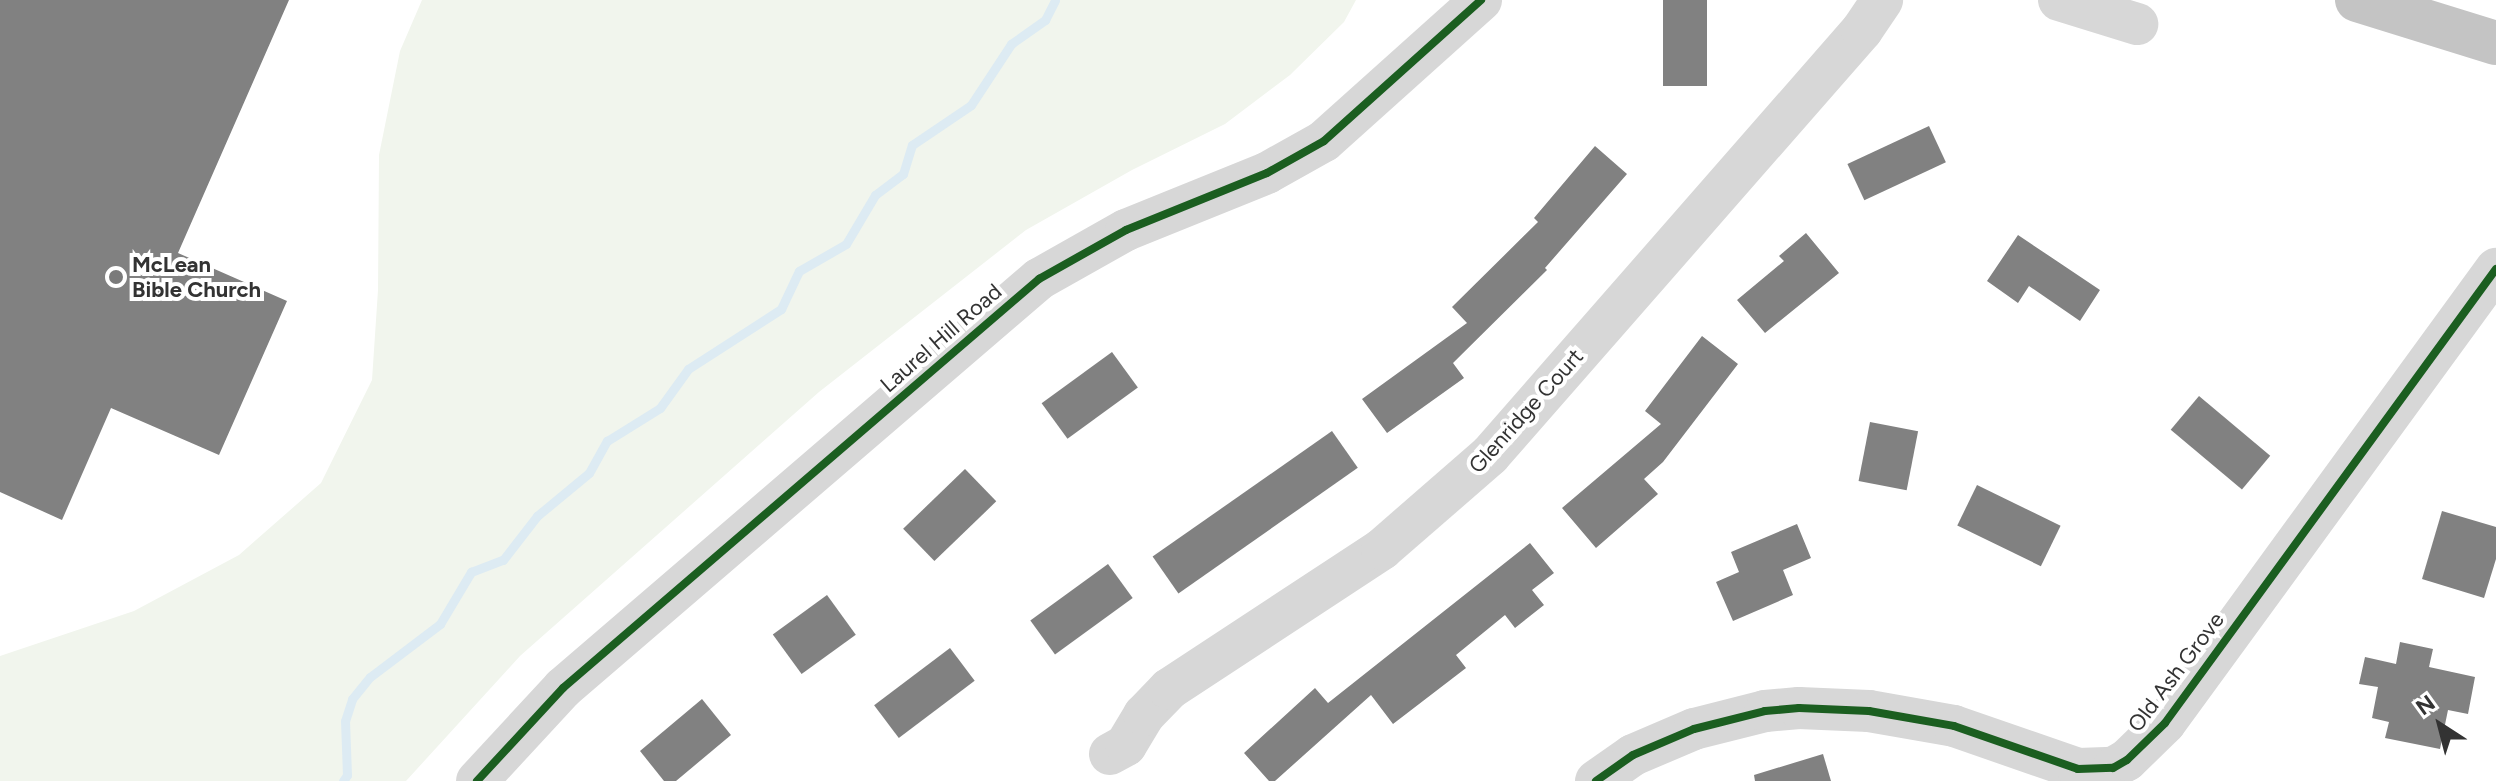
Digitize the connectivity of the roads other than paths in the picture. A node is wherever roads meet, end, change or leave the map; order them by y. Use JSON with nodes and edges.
{"nodes":[{"id":1,"x":1481,"y":0,"type":"edge"},
{"id":2,"x":1882,"y":0,"type":"edge"},
{"id":3,"x":2059,"y":0,"type":"edge"},
{"id":4,"x":2357,"y":0,"type":"edge"},
{"id":5,"x":2137,"y":24,"type":"dead end"},
{"id":6,"x":2496,"y":43,"type":"edge"},
{"id":7,"x":2496,"y":269,"type":"edge"},
{"id":8,"x":1110,"y":754,"type":"dead end"},
{"id":9,"x":477,"y":781,"type":"edge"},
{"id":10,"x":1596,"y":781,"type":"edge"}],
"edges":[{"from":1,"to":9,"type":"street","name":"Laurel Hill Road"},
{"from":2,"to":8,"type":"street","name":"Glenridge Court"},
{"from":3,"to":5,"type":"street"},
{"from":4,"to":6,"type":"highway"},
{"from":7,"to":10,"type":"street","name":"Old Ash Grove"}]}
